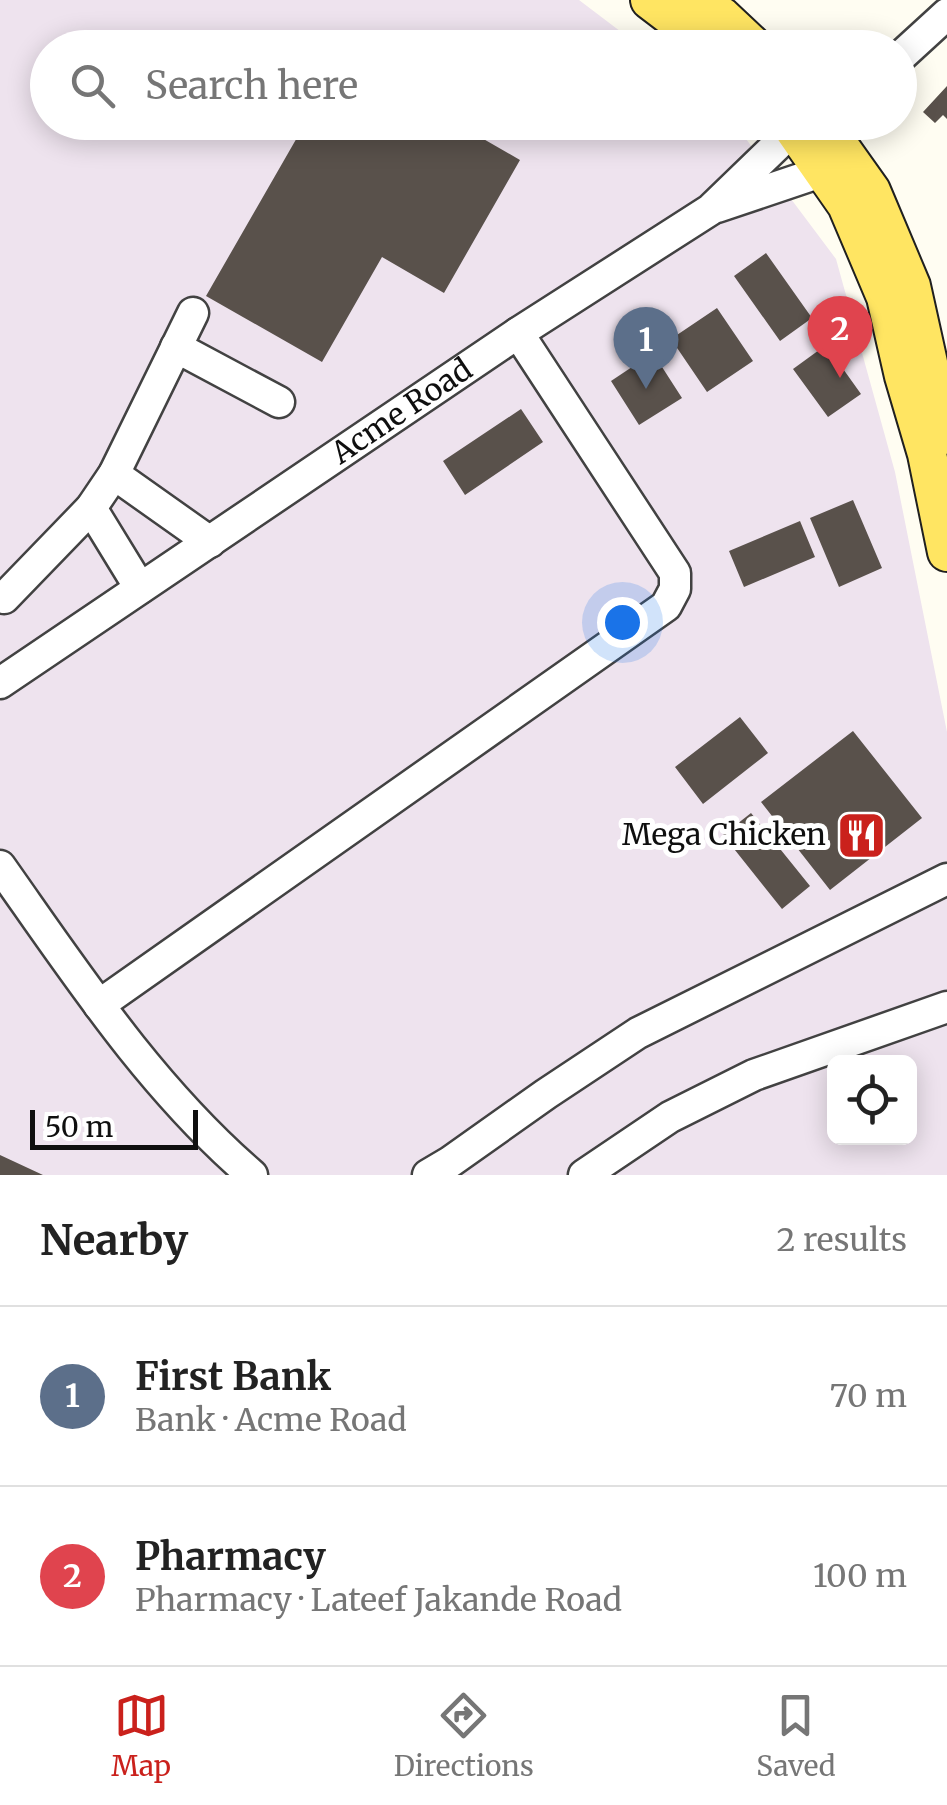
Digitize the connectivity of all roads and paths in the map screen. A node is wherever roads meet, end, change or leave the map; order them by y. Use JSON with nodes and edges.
{"nodes":[{"id":1,"x":650,"y":0,"type":"edge"},
{"id":2,"x":947,"y":14,"type":"edge"},
{"id":3,"x":715,"y":21,"type":"edge"},
{"id":4,"x":917,"y":42,"type":"edge"},
{"id":5,"x":808,"y":140,"type":"edge"},
{"id":6,"x":808,"y":140,"type":"edge"},
{"id":7,"x":822,"y":140,"type":"edge"},
{"id":8,"x":710,"y":210,"type":"junction"},
{"id":9,"x":193,"y":313,"type":"dead end"},
{"id":10,"x":518,"y":333,"type":"junction"},
{"id":11,"x":176,"y":347,"type":"junction"},
{"id":12,"x":927,"y":370,"type":"edge"},
{"id":13,"x":279,"y":402,"type":"dead end"},
{"id":14,"x":947,"y":447,"type":"edge"},
{"id":15,"x":114,"y":474,"type":"junction"},
{"id":16,"x":90,"y":508,"type":"junction"},
{"id":17,"x":210,"y":542,"type":"junction"},
{"id":18,"x":947,"y":552,"type":"edge"},
{"id":19,"x":140,"y":588,"type":"junction"},
{"id":20,"x":4,"y":598,"type":"dead end"},
{"id":21,"x":0,"y":684,"type":"edge"},
{"id":22,"x":0,"y":866,"type":"edge"},
{"id":23,"x":947,"y":880,"type":"edge"},
{"id":24,"x":99,"y":1005,"type":"junction"},
{"id":25,"x":947,"y":1008,"type":"edge"},
{"id":26,"x":252,"y":1175,"type":"edge"},
{"id":27,"x":428,"y":1175,"type":"edge"},
{"id":28,"x":584,"y":1175,"type":"edge"}],
"edges":[{"from":1,"to":3,"type":"main road"},
{"from":2,"to":4,"type":"street"},
{"from":5,"to":8,"type":"street","name":"Acme Road"},
{"from":6,"to":8,"type":"street"},
{"from":7,"to":12,"type":"main road"},
{"from":8,"to":10,"type":"street","name":"Acme Road"},
{"from":9,"to":11,"type":"street"},
{"from":10,"to":17,"type":"street","name":"Acme Road"},
{"from":10,"to":24,"type":"street"},
{"from":11,"to":13,"type":"street"},
{"from":11,"to":15,"type":"street"},
{"from":12,"to":14,"type":"main road"},
{"from":12,"to":18,"type":"main road"},
{"from":15,"to":16,"type":"street"},
{"from":15,"to":17,"type":"street"},
{"from":16,"to":19,"type":"street"},
{"from":16,"to":20,"type":"street"},
{"from":17,"to":19,"type":"street","name":"Acme Road"},
{"from":19,"to":21,"type":"street","name":"Acme Road"},
{"from":22,"to":24,"type":"street"},
{"from":23,"to":27,"type":"street"},
{"from":24,"to":26,"type":"street"},
{"from":25,"to":28,"type":"street"}]}
